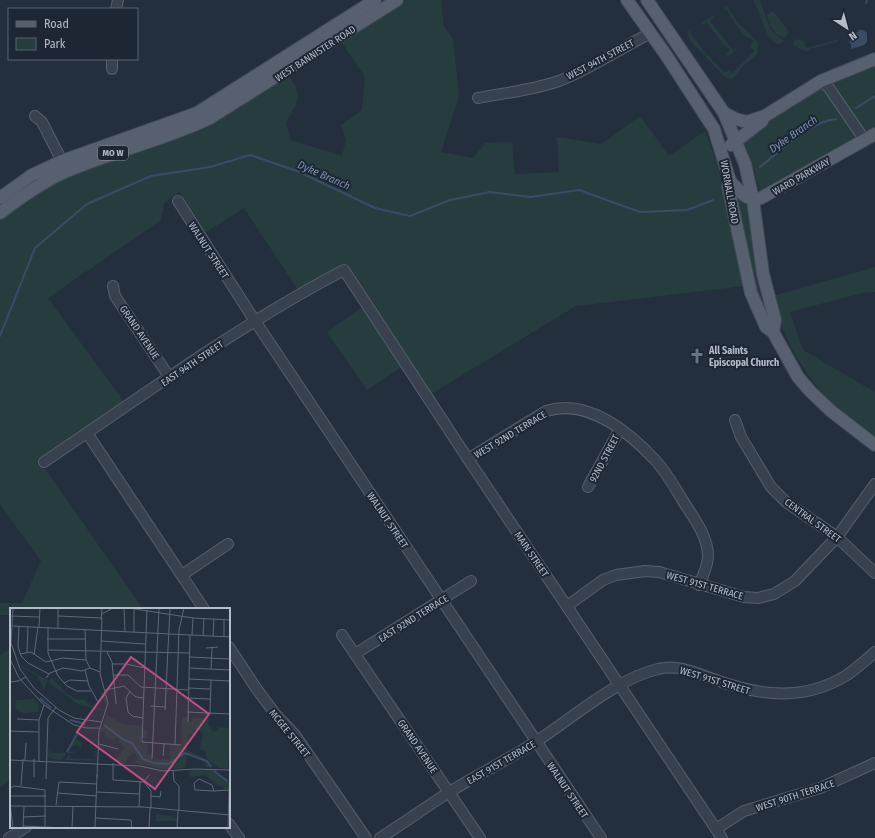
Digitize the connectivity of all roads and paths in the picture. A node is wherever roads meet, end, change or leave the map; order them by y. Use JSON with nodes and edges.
{"nodes":[{"id":1,"x":375,"y":0,"type":"edge"},
{"id":2,"x":397,"y":0,"type":"edge"},
{"id":3,"x":627,"y":0,"type":"edge"},
{"id":4,"x":647,"y":0,"type":"edge"},
{"id":5,"x":651,"y":33,"type":"junction"},
{"id":6,"x":875,"y":58,"type":"edge"},
{"id":7,"x":821,"y":81,"type":"junction"},
{"id":8,"x":478,"y":98,"type":"dead end"},
{"id":9,"x":228,"y":101,"type":"junction"},
{"id":10,"x":724,"y":113,"type":"junction"},
{"id":11,"x":35,"y":116,"type":"dead end"},
{"id":12,"x":765,"y":116,"type":"junction"},
{"id":13,"x":870,"y":137,"type":"edge"},
{"id":14,"x":735,"y":140,"type":"junction"},
{"id":15,"x":724,"y":157,"type":"junction"},
{"id":16,"x":64,"y":166,"type":"junction"},
{"id":17,"x":730,"y":181,"type":"junction"},
{"id":18,"x":0,"y":198,"type":"edge"},
{"id":19,"x":753,"y":200,"type":"junction"},
{"id":20,"x":178,"y":201,"type":"dead end"},
{"id":21,"x":0,"y":213,"type":"edge"},
{"id":22,"x":344,"y":270,"type":"joint"},
{"id":23,"x":113,"y":286,"type":"dead end"},
{"id":24,"x":255,"y":321,"type":"junction"},
{"id":25,"x":773,"y":332,"type":"junction"},
{"id":26,"x":170,"y":378,"type":"junction"},
{"id":27,"x":734,"y":420,"type":"dead end"},
{"id":28,"x":620,"y":429,"type":"junction"},
{"id":29,"x":87,"y":433,"type":"junction"},
{"id":30,"x":875,"y":445,"type":"edge"},
{"id":31,"x":468,"y":459,"type":"junction"},
{"id":32,"x":44,"y":462,"type":"dead end"},
{"id":33,"x":875,"y":484,"type":"edge"},
{"id":34,"x":588,"y":487,"type":"dead end"},
{"id":35,"x":837,"y":537,"type":"junction"},
{"id":36,"x":228,"y":544,"type":"dead end"},
{"id":37,"x":875,"y":573,"type":"edge"},
{"id":38,"x":182,"y":575,"type":"junction"},
{"id":39,"x":471,"y":581,"type":"dead end"},
{"id":40,"x":699,"y":585,"type":"junction"},
{"id":41,"x":442,"y":600,"type":"junction"},
{"id":42,"x":567,"y":606,"type":"junction"},
{"id":43,"x":203,"y":608,"type":"edge"},
{"id":44,"x":342,"y":635,"type":"dead end"},
{"id":45,"x":230,"y":649,"type":"edge"},
{"id":46,"x":875,"y":652,"type":"edge"},
{"id":47,"x":355,"y":654,"type":"junction"},
{"id":48,"x":620,"y":685,"type":"junction"},
{"id":49,"x":536,"y":742,"type":"junction"},
{"id":50,"x":875,"y":763,"type":"edge"},
{"id":51,"x":450,"y":792,"type":"junction"},
{"id":52,"x":230,"y":826,"type":"edge"},
{"id":53,"x":24,"y":828,"type":"edge"},
{"id":54,"x":716,"y":829,"type":"junction"},
{"id":55,"x":9,"y":838,"type":"edge"},
{"id":56,"x":238,"y":838,"type":"edge"},
{"id":57,"x":366,"y":838,"type":"edge"},
{"id":58,"x":380,"y":838,"type":"edge"},
{"id":59,"x":480,"y":838,"type":"edge"},
{"id":60,"x":601,"y":838,"type":"edge"},
{"id":61,"x":722,"y":838,"type":"edge"}],
"edges":[{"from":1,"to":9,"type":"main road","name":"WEST BANNISTER ROAD","number":"MO W"},
{"from":2,"to":9,"type":"main road","name":"WEST BANNISTER ROAD","number":"MO W"},
{"from":3,"to":5,"type":"main road","name":"WORNALL ROAD"},
{"from":4,"to":10,"type":"main road","name":"WORNALL ROAD"},
{"from":5,"to":8,"type":"street","name":"WEST 94TH STREET"},
{"from":5,"to":15,"type":"main road","name":"WORNALL ROAD"},
{"from":6,"to":7,"type":"main road"},
{"from":7,"to":12,"type":"main road"},
{"from":7,"to":13,"type":"street"},
{"from":9,"to":16,"type":"main road","number":"MO W"},
{"from":10,"to":12,"type":"main road"},
{"from":10,"to":14,"type":"main road","name":"WORNALL ROAD"},
{"from":11,"to":16,"type":"street"},
{"from":12,"to":14,"type":"main road"},
{"from":13,"to":19,"type":"main road","name":"WARD PARKWAY"},
{"from":14,"to":15,"type":"main road"},
{"from":14,"to":19,"type":"main road","name":"WORNALL ROAD"},
{"from":15,"to":17,"type":"main road","name":"WORNALL ROAD"},
{"from":16,"to":18,"type":"main road","number":"MO W"},
{"from":16,"to":21,"type":"main road","number":"MO W"},
{"from":17,"to":19,"type":"main road"},
{"from":17,"to":25,"type":"main road","name":"WORNALL ROAD"},
{"from":19,"to":25,"type":"main road","name":"WORNALL ROAD"},
{"from":20,"to":24,"type":"street","name":"WALNUT STREET"},
{"from":22,"to":24,"type":"street","name":"EAST 94TH STREET"},
{"from":22,"to":31,"type":"street","name":"MAIN STREET"},
{"from":23,"to":26,"type":"street","name":"GRAND AVENUE"},
{"from":24,"to":26,"type":"street","name":"EAST 94TH STREET"},
{"from":24,"to":41,"type":"street","name":"WALNUT STREET"},
{"from":25,"to":30,"type":"main road","name":"WORNALL ROAD"},
{"from":26,"to":29,"type":"street","name":"EAST 94TH STREET"},
{"from":27,"to":35,"type":"street","name":"CENTRAL STREET"},
{"from":28,"to":31,"type":"street","name":"WEST 92ND TERRACE"},
{"from":28,"to":34,"type":"street","name":"92ND STREET"},
{"from":28,"to":40,"type":"street"},
{"from":29,"to":32,"type":"street","name":"EAST 94TH STREET"},
{"from":29,"to":38,"type":"street"},
{"from":31,"to":42,"type":"street","name":"MAIN STREET"},
{"from":33,"to":35,"type":"street","name":"WEST 91ST TERRACE"},
{"from":35,"to":37,"type":"street","name":"CENTRAL STREET"},
{"from":35,"to":40,"type":"street","name":"WEST 91ST TERRACE"},
{"from":36,"to":38,"type":"street"},
{"from":38,"to":43,"type":"street"},
{"from":39,"to":41,"type":"street","name":"EAST 92ND TERRACE"},
{"from":40,"to":42,"type":"street","name":"WEST 91ST TERRACE"},
{"from":41,"to":47,"type":"street","name":"EAST 92ND TERRACE"},
{"from":41,"to":49,"type":"street","name":"WALNUT STREET"},
{"from":42,"to":48,"type":"street","name":"MAIN STREET"},
{"from":44,"to":47,"type":"street","name":"GRAND AVENUE"},
{"from":45,"to":57,"type":"street","name":"MCGEE STREET"},
{"from":46,"to":48,"type":"street","name":"WEST 91ST STREET"},
{"from":47,"to":51,"type":"street","name":"GRAND AVENUE"},
{"from":48,"to":49,"type":"street","name":"EAST 91ST TERRACE"},
{"from":48,"to":54,"type":"street","name":"MAIN STREET"},
{"from":49,"to":51,"type":"street","name":"EAST 91ST TERRACE"},
{"from":49,"to":60,"type":"street","name":"WALNUT STREET"},
{"from":50,"to":54,"type":"street","name":"WEST 90TH TERRACE"},
{"from":51,"to":58,"type":"street","name":"EAST 91ST TERRACE"},
{"from":51,"to":59,"type":"street","name":"GRAND AVENUE"},
{"from":52,"to":56,"type":"street"},
{"from":53,"to":55,"type":"street"},
{"from":54,"to":61,"type":"street","name":"MAIN STREET"}]}
